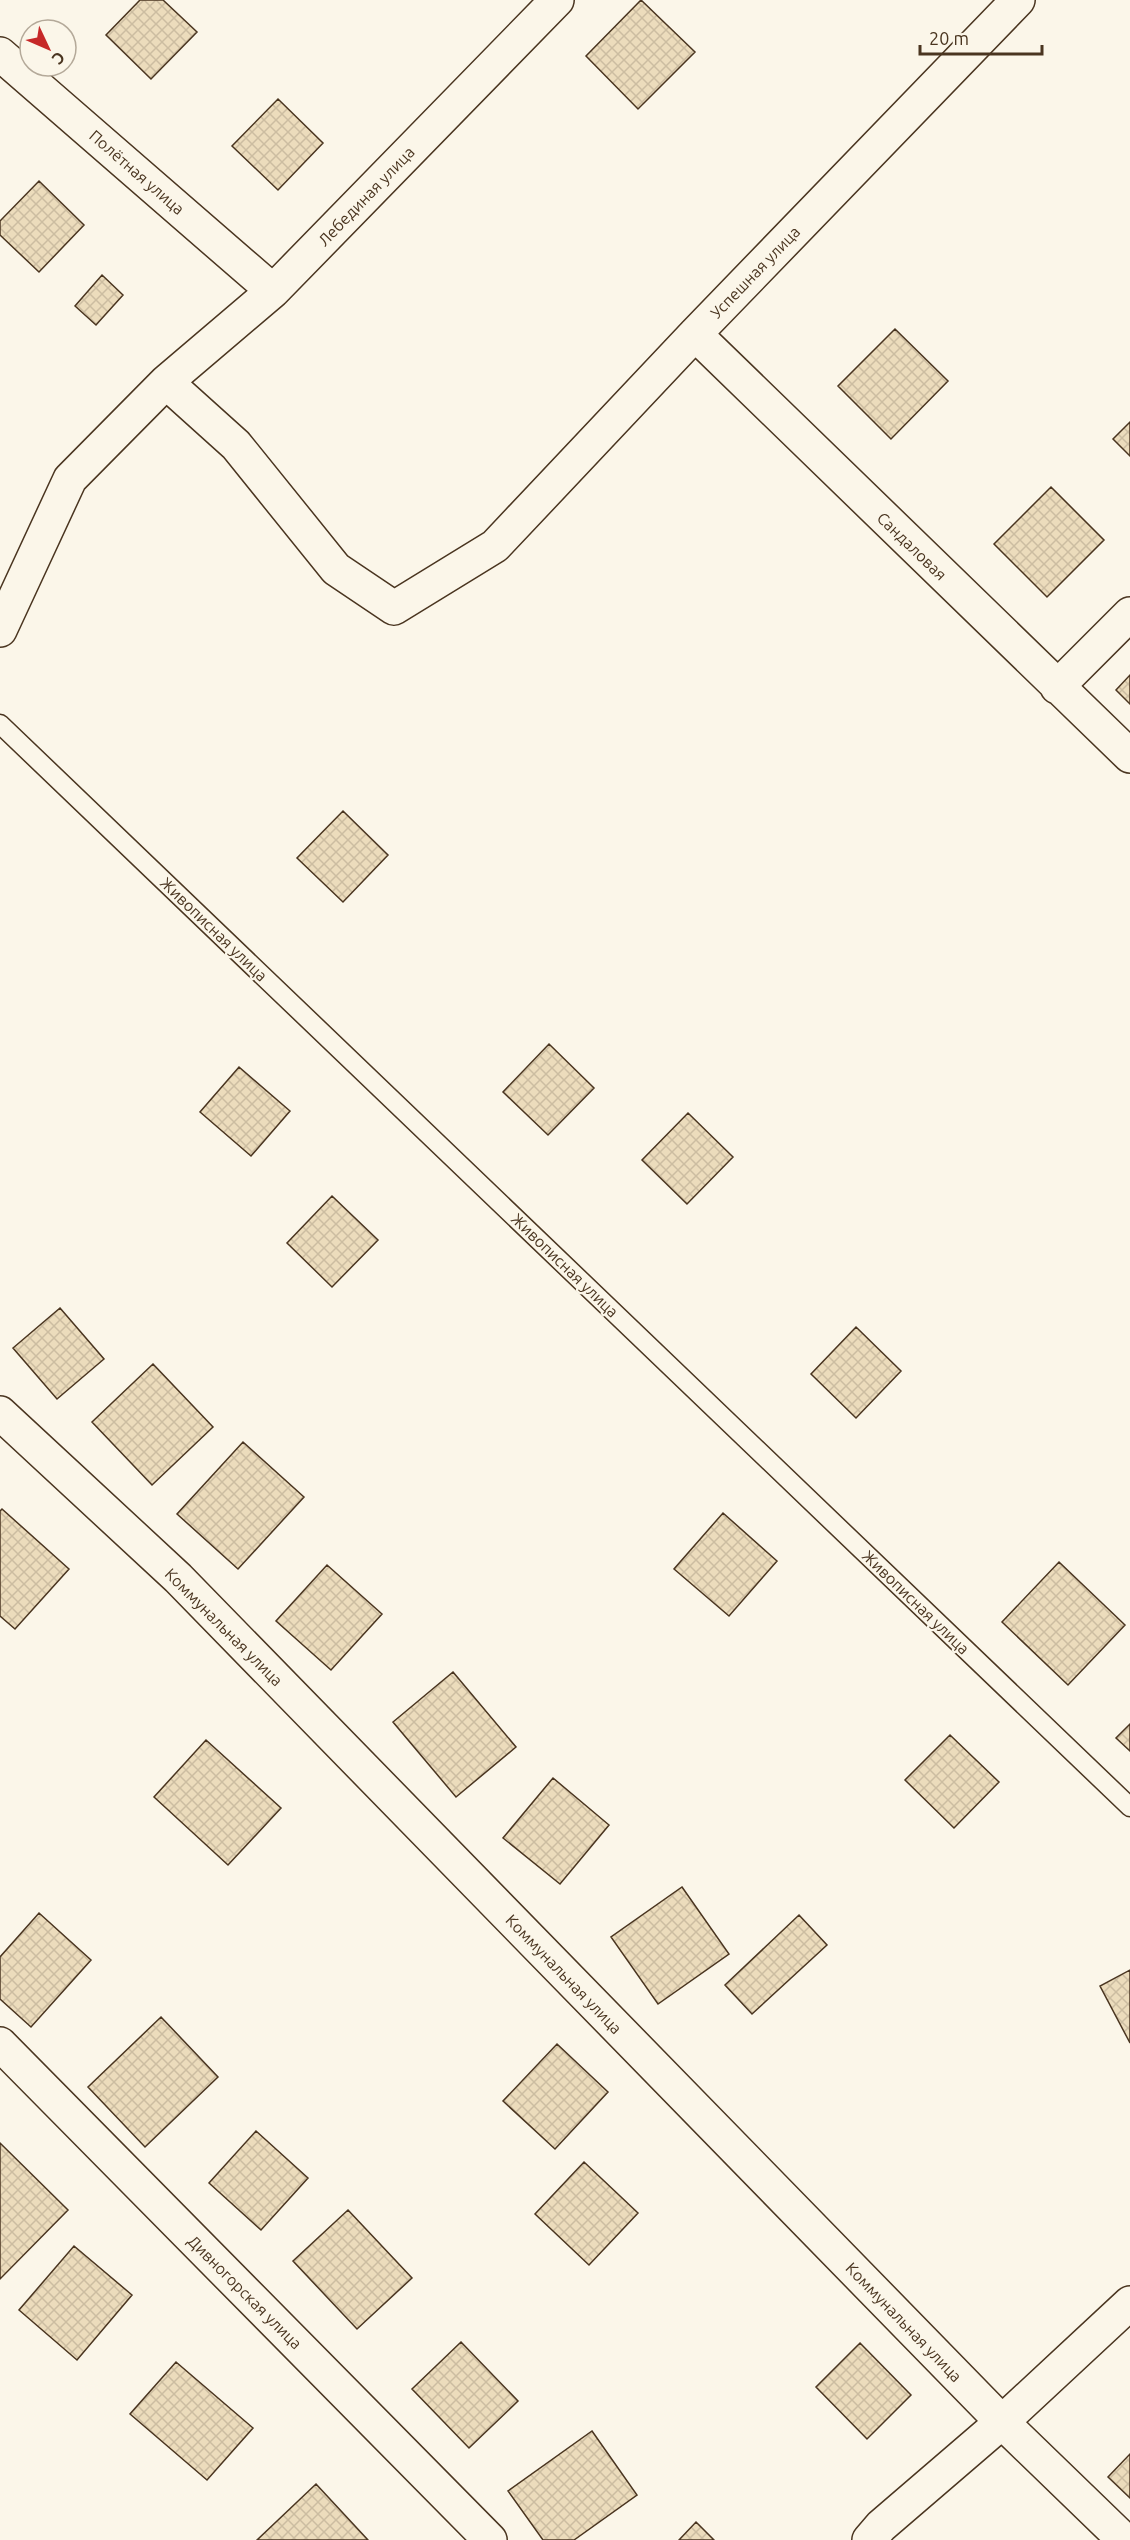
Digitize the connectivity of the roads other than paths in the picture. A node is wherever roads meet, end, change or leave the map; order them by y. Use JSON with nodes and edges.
{"nodes":[{"id":1,"x":557,"y":0,"type":"edge"},
{"id":2,"x":1018,"y":0,"type":"edge"},
{"id":3,"x":0,"y":54,"type":"edge"},
{"id":4,"x":273,"y":291,"type":"junction"},
{"id":5,"x":695,"y":334,"type":"junction"},
{"id":6,"x":166,"y":382,"type":"junction"},
{"id":7,"x":1130,"y":615,"type":"edge"},
{"id":8,"x":0,"y":628,"type":"edge"},
{"id":9,"x":1057,"y":687,"type":"junction"},
{"id":10,"x":0,"y":724,"type":"edge"},
{"id":11,"x":1130,"y":756,"type":"edge"},
{"id":12,"x":0,"y":1413,"type":"edge"},
{"id":13,"x":1130,"y":1807,"type":"edge"},
{"id":14,"x":0,"y":2044,"type":"edge"},
{"id":15,"x":1130,"y":2303,"type":"edge"},
{"id":16,"x":1002,"y":2422,"type":"junction"},
{"id":17,"x":490,"y":2540,"type":"edge"},
{"id":18,"x":869,"y":2540,"type":"edge"},
{"id":19,"x":1124,"y":2540,"type":"edge"}],
"edges":[{"from":1,"to":4,"type":"street","name":"Лебединая улица"},
{"from":2,"to":5,"type":"street","name":"Успешная улица"},
{"from":3,"to":4,"type":"street","name":"Полётная улица"},
{"from":4,"to":6,"type":"street","name":"Лебединая улица"},
{"from":5,"to":6,"type":"street","name":"Успешная улица"},
{"from":5,"to":9,"type":"street","name":"Сандаловая"},
{"from":6,"to":8,"type":"street","name":"Лебединая улица"},
{"from":7,"to":9,"type":"street"},
{"from":9,"to":11,"type":"street","name":"Сандаловая"},
{"from":10,"to":13,"type":"lane","name":"Живописная улица"},
{"from":12,"to":16,"type":"street","name":"Коммунальная улица"},
{"from":14,"to":17,"type":"street","name":"Дивногорская улица"},
{"from":15,"to":16,"type":"street"},
{"from":16,"to":18,"type":"street"},
{"from":16,"to":19,"type":"street","name":"Коммунальная улица"}]}
